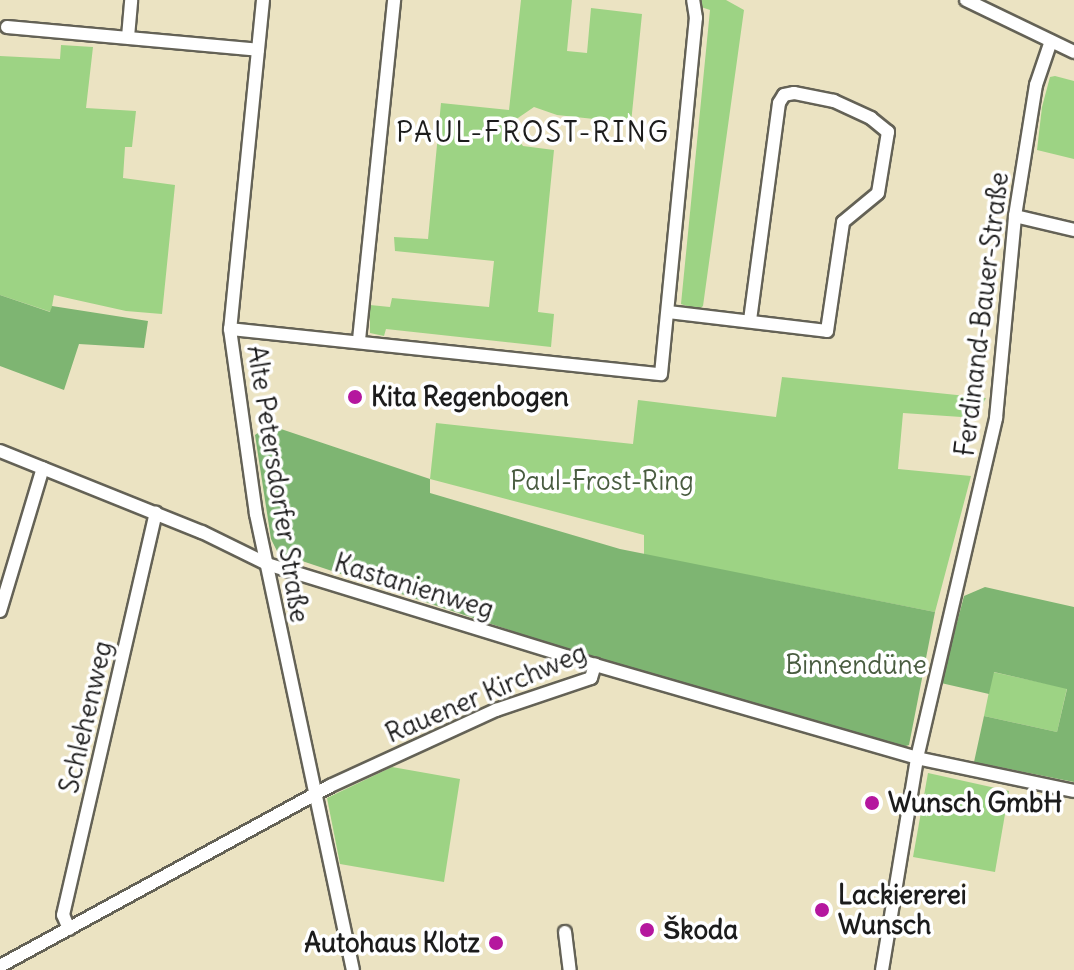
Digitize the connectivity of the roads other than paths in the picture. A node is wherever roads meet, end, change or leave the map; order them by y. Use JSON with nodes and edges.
{"nodes":[{"id":1,"x":131,"y":0,"type":"edge"},
{"id":2,"x":263,"y":0,"type":"edge"},
{"id":3,"x":394,"y":0,"type":"edge"},
{"id":4,"x":693,"y":0,"type":"edge"},
{"id":5,"x":966,"y":0,"type":"edge"},
{"id":6,"x":7,"y":27,"type":"dead end"},
{"id":7,"x":128,"y":37,"type":"junction"},
{"id":8,"x":1051,"y":41,"type":"junction"},
{"id":9,"x":258,"y":50,"type":"junction"},
{"id":10,"x":1074,"y":52,"type":"edge"},
{"id":11,"x":1015,"y":216,"type":"junction"},
{"id":12,"x":1074,"y":230,"type":"edge"},
{"id":13,"x":668,"y":312,"type":"junction"},
{"id":14,"x":750,"y":321,"type":"junction"},
{"id":15,"x":230,"y":329,"type":"junction"},
{"id":16,"x":359,"y":340,"type":"junction"},
{"id":17,"x":0,"y":451,"type":"edge"},
{"id":18,"x":43,"y":468,"type":"junction"},
{"id":19,"x":156,"y":513,"type":"junction"},
{"id":20,"x":267,"y":564,"type":"junction"},
{"id":21,"x":0,"y":611,"type":"edge"},
{"id":22,"x":595,"y":665,"type":"junction"},
{"id":23,"x":917,"y":758,"type":"junction"},
{"id":24,"x":1074,"y":791,"type":"edge"},
{"id":25,"x":315,"y":794,"type":"junction"},
{"id":26,"x":69,"y":929,"type":"junction"},
{"id":27,"x":565,"y":932,"type":"dead end"},
{"id":28,"x":0,"y":966,"type":"edge"},
{"id":29,"x":353,"y":970,"type":"edge"},
{"id":30,"x":570,"y":970,"type":"edge"},
{"id":31,"x":882,"y":970,"type":"edge"}],
"edges":[{"from":1,"to":7,"type":"street"},
{"from":2,"to":9,"type":"street","name":"Alte Petersdorfer Straße"},
{"from":3,"to":16,"type":"street"},
{"from":4,"to":13,"type":"street"},
{"from":5,"to":8,"type":"street"},
{"from":6,"to":7,"type":"street"},
{"from":7,"to":9,"type":"street"},
{"from":8,"to":10,"type":"street"},
{"from":8,"to":11,"type":"street","name":"Ferdinand-Bauer-Straße"},
{"from":9,"to":15,"type":"street","name":"Alte Petersdorfer Straße"},
{"from":11,"to":12,"type":"street"},
{"from":11,"to":23,"type":"street","name":"Ferdinand-Bauer-Straße"},
{"from":13,"to":14,"type":"street"},
{"from":13,"to":16,"type":"street"},
{"from":14,"to":14,"type":"street"},
{"from":15,"to":16,"type":"street"},
{"from":15,"to":20,"type":"street","name":"Alte Petersdorfer Straße"},
{"from":17,"to":18,"type":"street","name":"Kastanienweg"},
{"from":18,"to":19,"type":"street","name":"Kastanienweg"},
{"from":18,"to":21,"type":"street"},
{"from":19,"to":20,"type":"street","name":"Kastanienweg"},
{"from":19,"to":26,"type":"street","name":"Schlehenweg"},
{"from":20,"to":22,"type":"street","name":"Kastanienweg"},
{"from":20,"to":25,"type":"street","name":"Alte Petersdorfer Straße"},
{"from":22,"to":23,"type":"street","name":"Rauener Kirchweg"},
{"from":22,"to":25,"type":"street","name":"Rauener Kirchweg"},
{"from":23,"to":24,"type":"street","name":"Rauener Kirchweg"},
{"from":23,"to":31,"type":"street","name":"Ferdinand-Bauer-Straße"},
{"from":25,"to":26,"type":"street","name":"Rauener Kirchweg"},
{"from":25,"to":29,"type":"street","name":"Alte Petersdorfer Straße"},
{"from":26,"to":28,"type":"street","name":"Rauener Kirchweg"},
{"from":27,"to":30,"type":"street"}]}
